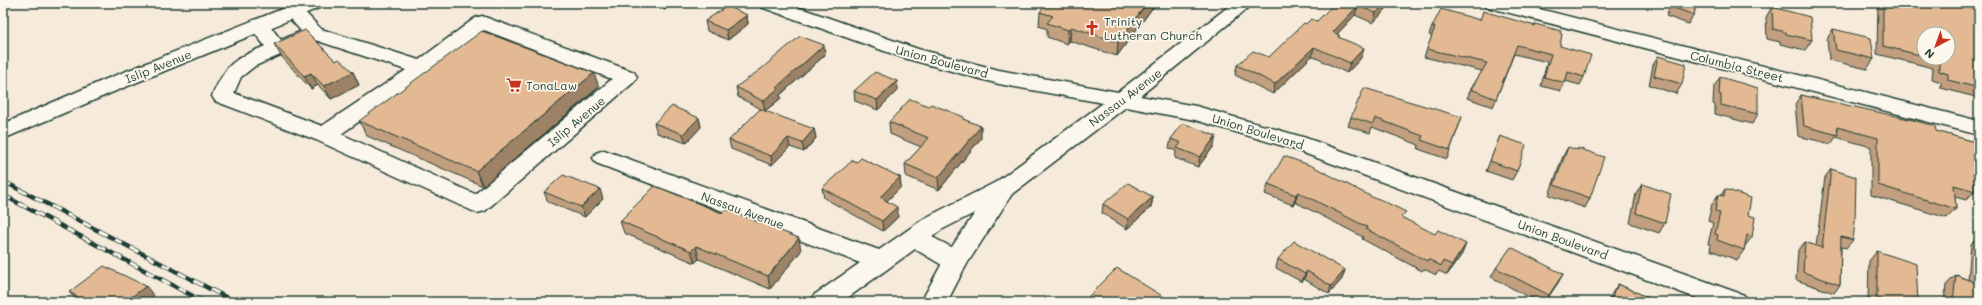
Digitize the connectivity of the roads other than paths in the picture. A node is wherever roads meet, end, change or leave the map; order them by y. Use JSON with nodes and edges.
{"nodes":[{"id":1,"x":314,"y":3,"type":"edge"},
{"id":2,"x":768,"y":3,"type":"edge"},
{"id":3,"x":1245,"y":3,"type":"edge"},
{"id":4,"x":1494,"y":3,"type":"edge"},
{"id":5,"x":294,"y":12,"type":"junction"},
{"id":6,"x":259,"y":26,"type":"junction"},
{"id":7,"x":314,"y":33,"type":"junction"},
{"id":8,"x":277,"y":48,"type":"junction"},
{"id":9,"x":422,"y":68,"type":"junction"},
{"id":10,"x":1121,"y":100,"type":"junction"},
{"id":11,"x":1979,"y":128,"type":"edge"},
{"id":12,"x":3,"y":132,"type":"edge"},
{"id":13,"x":324,"y":135,"type":"junction"},
{"id":14,"x":604,"y":158,"type":"dead end"},
{"id":15,"x":1004,"y":188,"type":"junction"},
{"id":16,"x":914,"y":238,"type":"junction"},
{"id":17,"x":882,"y":260,"type":"junction"},
{"id":18,"x":956,"y":261,"type":"junction"},
{"id":19,"x":823,"y":302,"type":"edge"},
{"id":20,"x":934,"y":302,"type":"edge"},
{"id":21,"x":1736,"y":302,"type":"edge"}],
"edges":[{"from":1,"to":5,"type":"street","name":"Islip Avenue"},
{"from":2,"to":10,"type":"street","name":"Union Boulevard"},
{"from":3,"to":10,"type":"street","name":"Nassau Avenue"},
{"from":4,"to":11,"type":"street","name":"Columbia Street"},
{"from":5,"to":6,"type":"street","name":"Islip Avenue"},
{"from":5,"to":7,"type":"street"},
{"from":6,"to":8,"type":"street"},
{"from":6,"to":12,"type":"street","name":"Islip Avenue"},
{"from":7,"to":8,"type":"street"},
{"from":7,"to":9,"type":"street"},
{"from":8,"to":13,"type":"street"},
{"from":9,"to":13,"type":"street"},
{"from":9,"to":13,"type":"street","name":"Islip Avenue"},
{"from":10,"to":15,"type":"street","name":"Nassau Avenue"},
{"from":10,"to":21,"type":"street","name":"Union Boulevard"},
{"from":14,"to":17,"type":"street","name":"Nassau Avenue"},
{"from":15,"to":16,"type":"street","name":"Nassau Avenue"},
{"from":15,"to":18,"type":"street","name":"Nassau Avenue"},
{"from":16,"to":17,"type":"street","name":"Nassau Avenue"},
{"from":16,"to":18,"type":"street"},
{"from":17,"to":19,"type":"street","name":"Nassau Avenue"},
{"from":18,"to":20,"type":"street","name":"Nassau Avenue"}]}
